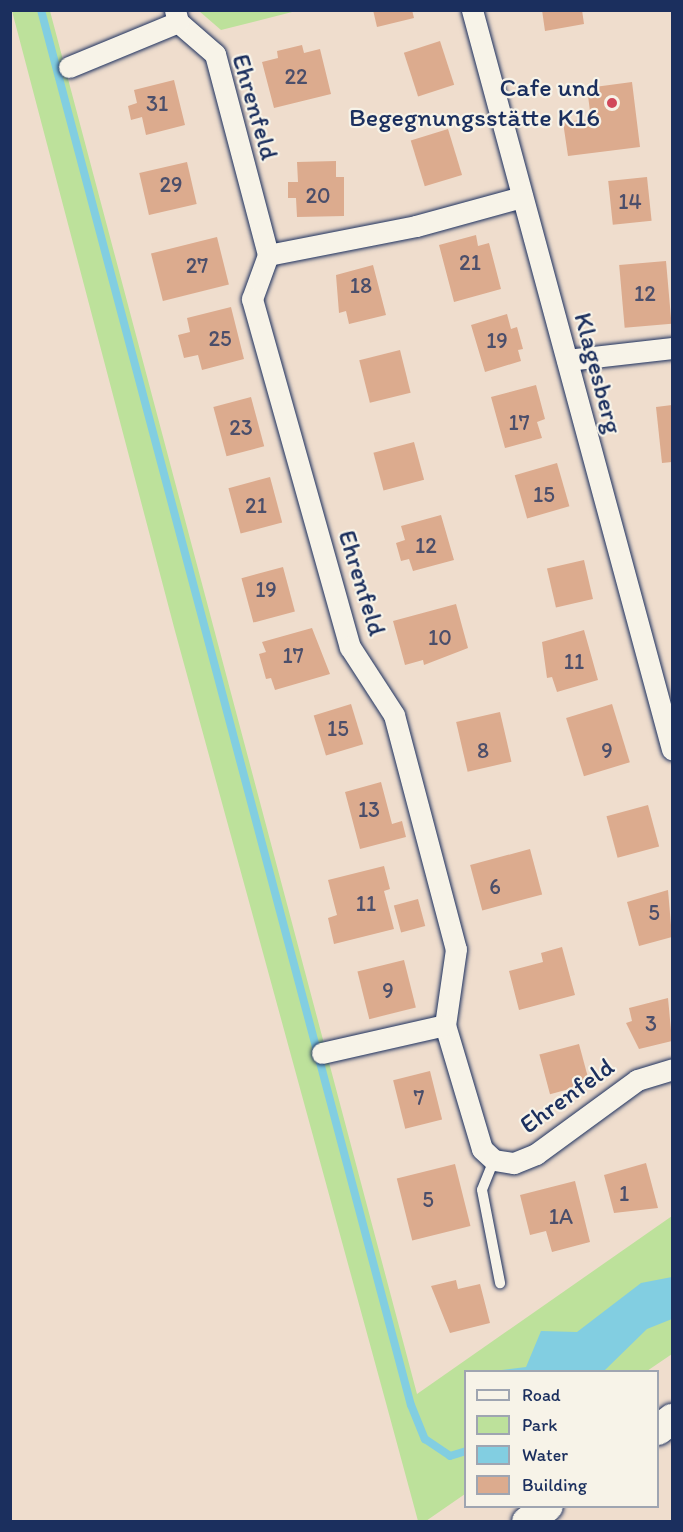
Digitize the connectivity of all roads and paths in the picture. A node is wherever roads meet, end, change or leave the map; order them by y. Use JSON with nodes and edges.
{"nodes":[{"id":1,"x":472,"y":10,"type":"edge"},
{"id":2,"x":177,"y":16,"type":"edge"},
{"id":3,"x":69,"y":67,"type":"dead end"},
{"id":4,"x":522,"y":197,"type":"junction"},
{"id":5,"x":268,"y":255,"type":"junction"},
{"id":6,"x":672,"y":348,"type":"edge"},
{"id":7,"x":567,"y":360,"type":"junction"},
{"id":8,"x":672,"y":749,"type":"edge"},
{"id":9,"x":445,"y":1025,"type":"junction"},
{"id":10,"x":322,"y":1053,"type":"dead end"},
{"id":11,"x":672,"y":1069,"type":"edge"},
{"id":12,"x":494,"y":1160,"type":"junction"},
{"id":13,"x":500,"y":1283,"type":"dead end"},
{"id":14,"x":672,"y":1419,"type":"edge"},
{"id":15,"x":659,"y":1429,"type":"edge"},
{"id":16,"x":545,"y":1508,"type":"edge"},
{"id":17,"x":527,"y":1521,"type":"edge"}],
"edges":[{"from":1,"to":4,"type":"street","name":"Klagesberg"},
{"from":2,"to":3,"type":"street","name":"Ehrenfeld"},
{"from":2,"to":5,"type":"street","name":"Ehrenfeld"},
{"from":4,"to":5,"type":"street"},
{"from":4,"to":7,"type":"street","name":"Klagesberg"},
{"from":5,"to":9,"type":"street","name":"Ehrenfeld"},
{"from":6,"to":7,"type":"street"},
{"from":7,"to":8,"type":"street","name":"Klagesberg"},
{"from":9,"to":10,"type":"street"},
{"from":9,"to":12,"type":"street","name":"Ehrenfeld"},
{"from":11,"to":12,"type":"street","name":"Ehrenfeld"},
{"from":12,"to":13,"type":"lane"},
{"from":14,"to":15,"type":"street"},
{"from":16,"to":17,"type":"street"}]}
